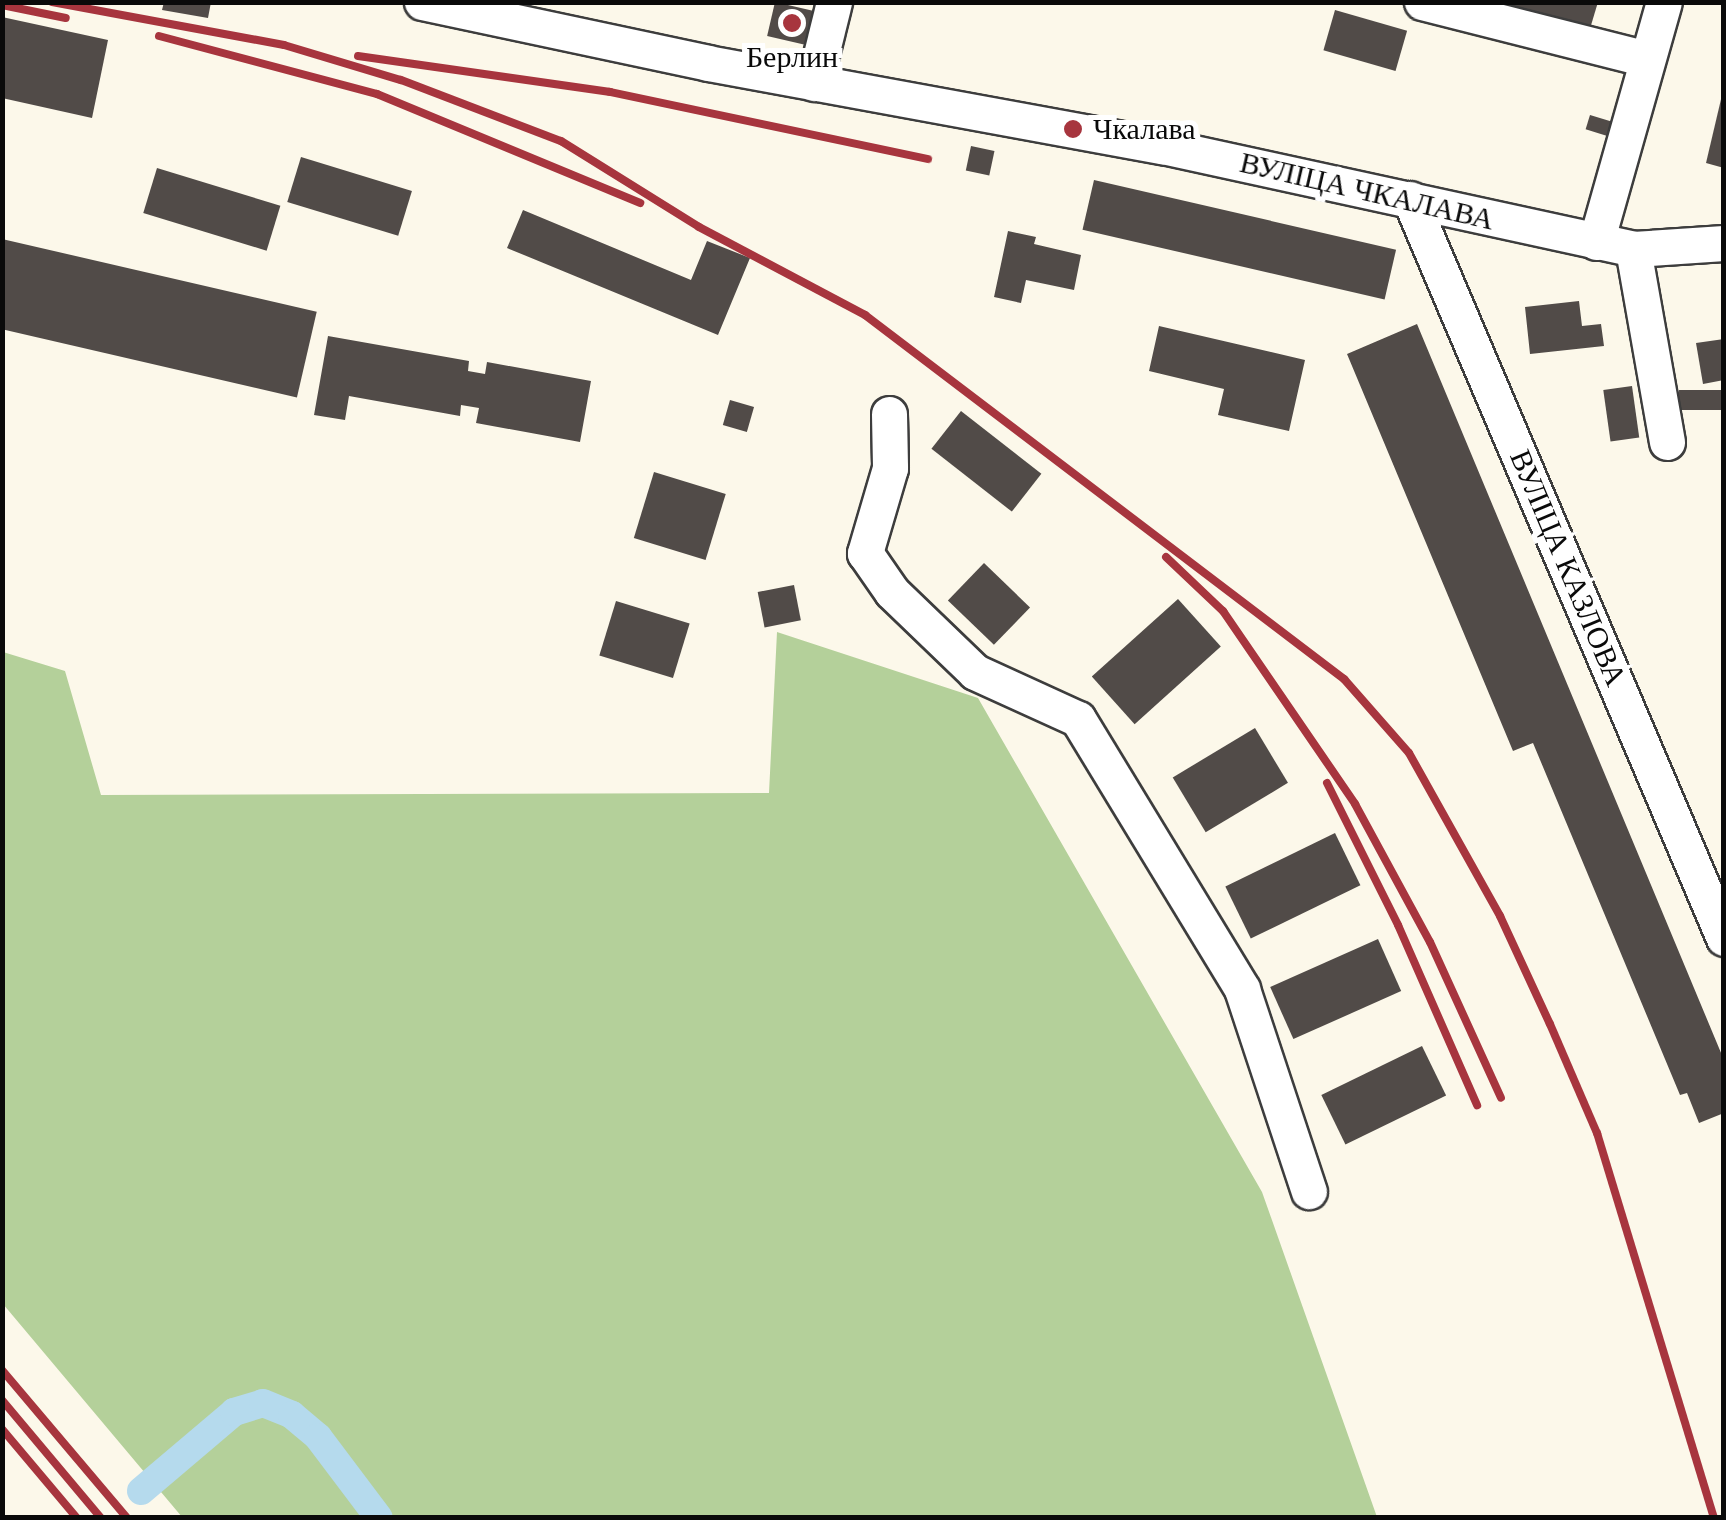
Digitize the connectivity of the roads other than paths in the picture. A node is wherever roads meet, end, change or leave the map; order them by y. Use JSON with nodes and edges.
{"nodes":[{"id":1,"x":422,"y":2,"type":"edge"},
{"id":2,"x":834,"y":2,"type":"edge"},
{"id":3,"x":1422,"y":2,"type":"edge"},
{"id":4,"x":1664,"y":2,"type":"edge"},
{"id":5,"x":1647,"y":59,"type":"junction"},
{"id":6,"x":814,"y":82,"type":"junction"},
{"id":7,"x":1410,"y":199,"type":"junction"},
{"id":8,"x":1596,"y":242,"type":"junction"},
{"id":9,"x":1724,"y":244,"type":"edge"},
{"id":10,"x":1633,"y":249,"type":"junction"},
{"id":11,"x":889,"y":414,"type":"dead end"},
{"id":12,"x":1667,"y":442,"type":"dead end"},
{"id":13,"x":1724,"y":938,"type":"edge"},
{"id":14,"x":1309,"y":1191,"type":"dead end"}],
"edges":[{"from":1,"to":6,"type":"street","name":"ВУЛІЦА ЧКАЛАВА"},
{"from":2,"to":6,"type":"street"},
{"from":3,"to":5,"type":"street"},
{"from":4,"to":5,"type":"street"},
{"from":5,"to":8,"type":"street"},
{"from":6,"to":7,"type":"street","name":"ВУЛІЦА ЧКАЛАВА"},
{"from":7,"to":8,"type":"street","name":"ВУЛІЦА ЧКАЛАВА"},
{"from":7,"to":13,"type":"street","name":"ВУЛІЦА КАЗЛОВА"},
{"from":8,"to":10,"type":"street","name":"ВУЛІЦА ЧКАЛАВА"},
{"from":9,"to":10,"type":"street","name":"ВУЛІЦА ЧКАЛАВА"},
{"from":10,"to":12,"type":"street"},
{"from":11,"to":14,"type":"street"}]}
